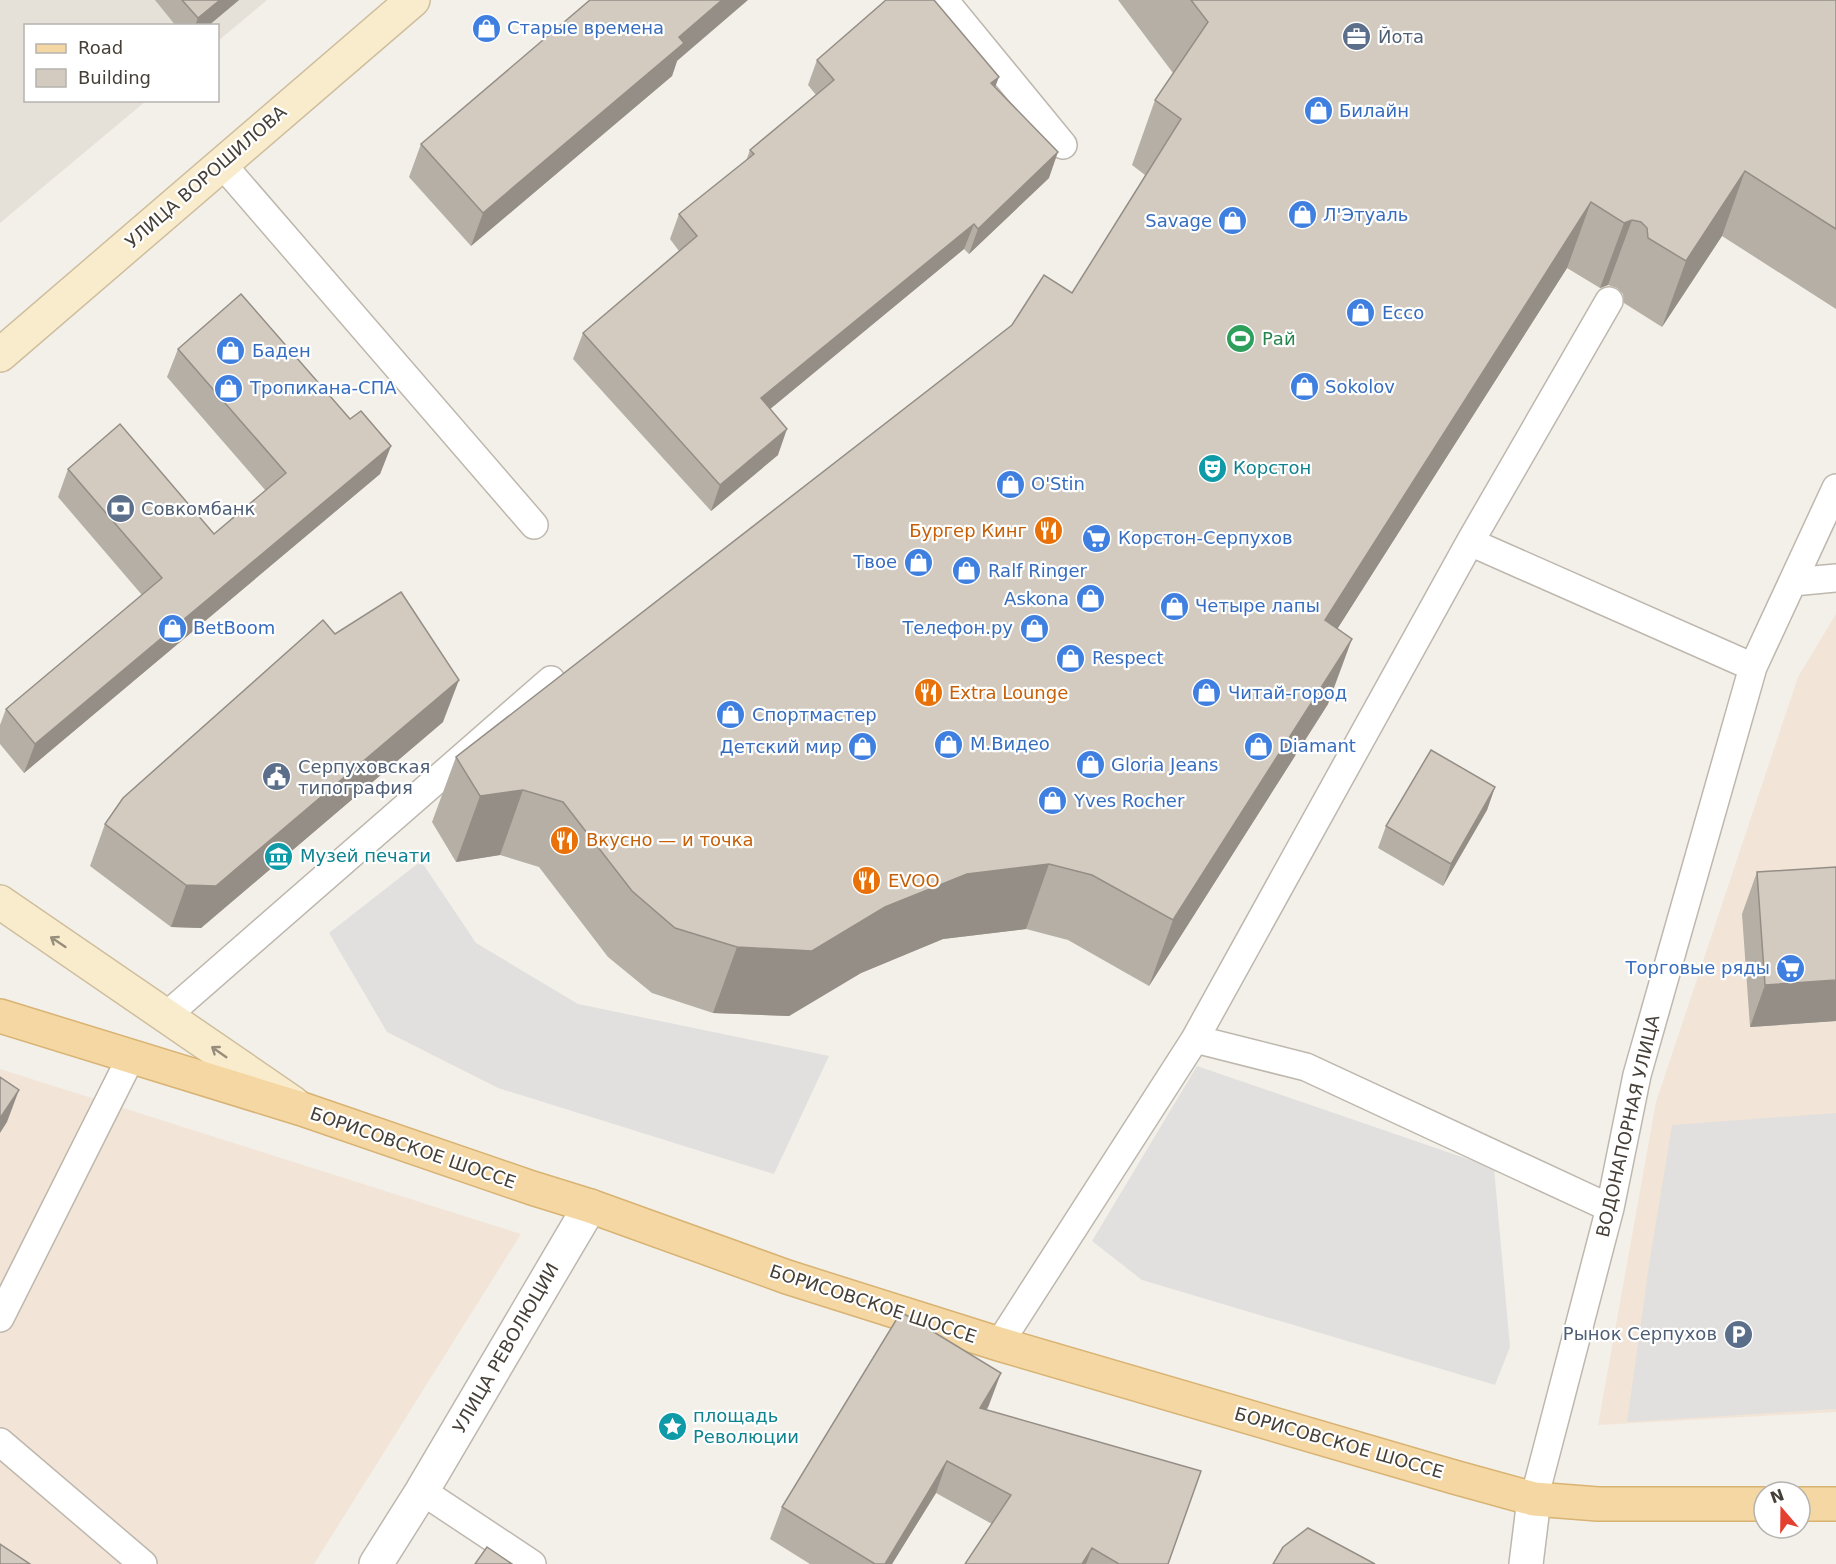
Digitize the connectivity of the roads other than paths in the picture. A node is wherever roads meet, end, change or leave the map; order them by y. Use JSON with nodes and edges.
{"nodes":[{"id":1,"x":413,"y":0,"type":"edge"},
{"id":2,"x":944,"y":0,"type":"edge"},
{"id":3,"x":1063,"y":145,"type":"dead end"},
{"id":4,"x":222,"y":164,"type":"junction"},
{"id":5,"x":1609,"y":301,"type":"dead end"},
{"id":6,"x":0,"y":355,"type":"edge"},
{"id":7,"x":1836,"y":488,"type":"edge"},
{"id":8,"x":534,"y":525,"type":"dead end"},
{"id":9,"x":1470,"y":542,"type":"junction"},
{"id":10,"x":1836,"y":578,"type":"edge"},
{"id":11,"x":1793,"y":582,"type":"junction"},
{"id":12,"x":1753,"y":667,"type":"junction"},
{"id":13,"x":551,"y":680,"type":"edge"},
{"id":14,"x":0,"y":902,"type":"edge"},
{"id":15,"x":0,"y":1016,"type":"edge"},
{"id":16,"x":166,"y":1016,"type":"junction"},
{"id":17,"x":1195,"y":1039,"type":"junction"},
{"id":18,"x":131,"y":1057,"type":"junction"},
{"id":19,"x":302,"y":1109,"type":"junction"},
{"id":20,"x":590,"y":1206,"type":"junction"},
{"id":21,"x":1610,"y":1208,"type":"junction"},
{"id":22,"x":0,"y":1318,"type":"edge"},
{"id":23,"x":999,"y":1344,"type":"junction"},
{"id":24,"x":0,"y":1442,"type":"edge"},
{"id":25,"x":423,"y":1491,"type":"junction"},
{"id":26,"x":1534,"y":1499,"type":"junction"},
{"id":27,"x":1752,"y":1504,"type":"edge"},
{"id":28,"x":1812,"y":1504,"type":"edge"},
{"id":29,"x":1836,"y":1504,"type":"edge"},
{"id":30,"x":143,"y":1564,"type":"edge"},
{"id":31,"x":376,"y":1564,"type":"edge"},
{"id":32,"x":532,"y":1564,"type":"edge"},
{"id":33,"x":1526,"y":1564,"type":"edge"}],
"edges":[{"from":1,"to":4,"type":"main road","name":"УЛИЦА ВОРОШИЛОВА"},
{"from":2,"to":3,"type":"lane"},
{"from":4,"to":6,"type":"main road","name":"УЛИЦА ВОРОШИЛОВА"},
{"from":4,"to":8,"type":"lane"},
{"from":5,"to":9,"type":"lane"},
{"from":7,"to":11,"type":"lane","name":"ВОДОНАПОРНАЯ УЛИЦА"},
{"from":9,"to":12,"type":"lane"},
{"from":9,"to":17,"type":"lane"},
{"from":10,"to":11,"type":"lane"},
{"from":11,"to":12,"type":"lane","name":"ВОДОНАПОРНАЯ УЛИЦА"},
{"from":12,"to":21,"type":"lane","name":"ВОДОНАПОРНАЯ УЛИЦА"},
{"from":13,"to":16,"type":"lane"},
{"from":16,"to":14,"type":"main road","one_way":true},
{"from":15,"to":18,"type":"main road","name":"БОРИСОВСКОЕ ШОССЕ"},
{"from":19,"to":16,"type":"main road","one_way":true},
{"from":17,"to":21,"type":"lane"},
{"from":17,"to":23,"type":"lane"},
{"from":18,"to":19,"type":"main road","name":"БОРИСОВСКОЕ ШОССЕ"},
{"from":18,"to":22,"type":"lane"},
{"from":19,"to":20,"type":"main road","name":"БОРИСОВСКОЕ ШОССЕ"},
{"from":20,"to":23,"type":"main road","name":"БОРИСОВСКОЕ ШОССЕ"},
{"from":20,"to":25,"type":"street","name":"УЛИЦА РЕВОЛЮЦИИ"},
{"from":21,"to":26,"type":"lane","name":"ВОДОНАПОРНАЯ УЛИЦА"},
{"from":23,"to":26,"type":"main road","name":"БОРИСОВСКОЕ ШОССЕ"},
{"from":24,"to":30,"type":"lane"},
{"from":25,"to":31,"type":"street"},
{"from":25,"to":32,"type":"lane"},
{"from":26,"to":27,"type":"main road","name":"БОРИСОВСКОЕ ШОССЕ"},
{"from":26,"to":33,"type":"street"},
{"from":28,"to":29,"type":"main road"}]}
